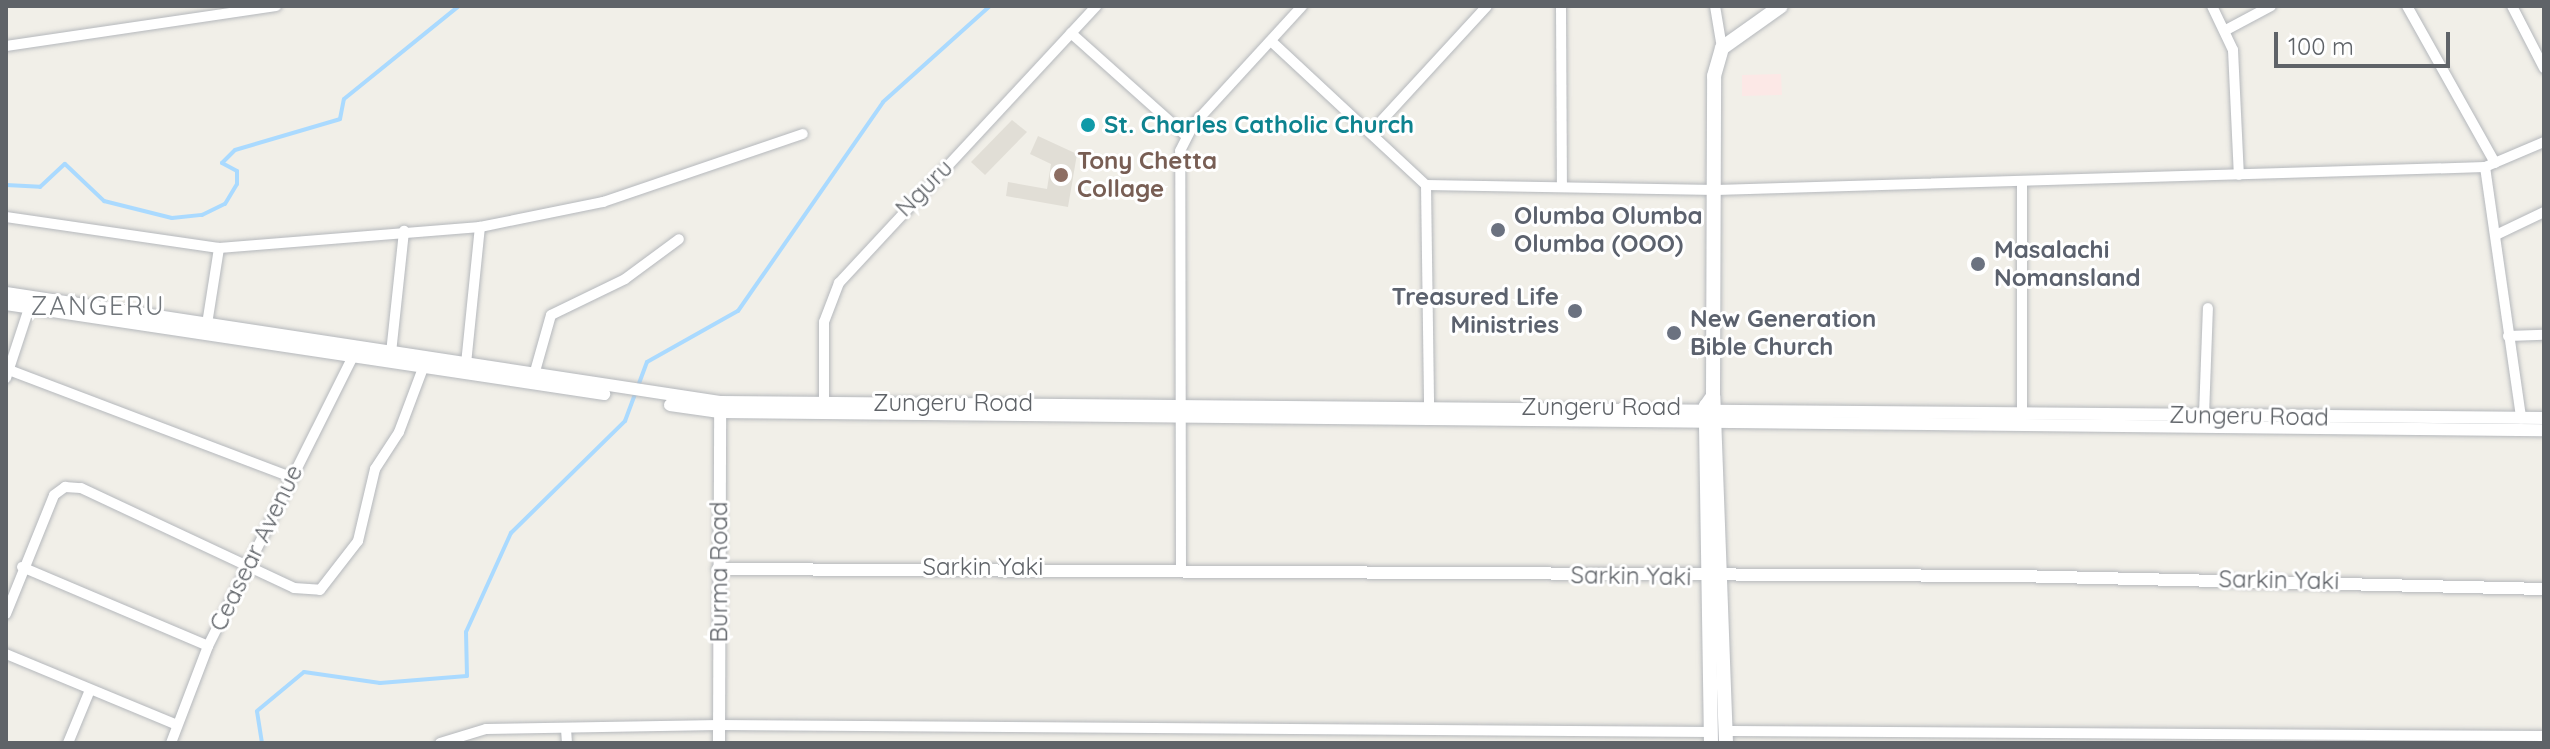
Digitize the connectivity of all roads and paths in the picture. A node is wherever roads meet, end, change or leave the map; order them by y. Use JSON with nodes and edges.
{"nodes":[{"id":1,"x":276,"y":6,"type":"edge"},
{"id":2,"x":1096,"y":6,"type":"edge"},
{"id":3,"x":1302,"y":6,"type":"edge"},
{"id":4,"x":1487,"y":6,"type":"edge"},
{"id":5,"x":1561,"y":6,"type":"edge"},
{"id":6,"x":1715,"y":6,"type":"edge"},
{"id":7,"x":1781,"y":6,"type":"edge"},
{"id":8,"x":2212,"y":6,"type":"edge"},
{"id":9,"x":2271,"y":6,"type":"edge"},
{"id":10,"x":2407,"y":6,"type":"edge"},
{"id":11,"x":2512,"y":6,"type":"edge"},
{"id":12,"x":228,"y":9,"type":"edge"},
{"id":13,"x":2226,"y":30,"type":"junction"},
{"id":14,"x":1071,"y":33,"type":"junction"},
{"id":15,"x":1271,"y":41,"type":"junction"},
{"id":16,"x":6,"y":46,"type":"edge"},
{"id":17,"x":1722,"y":48,"type":"junction"},
{"id":18,"x":2544,"y":68,"type":"edge"},
{"id":19,"x":1373,"y":130,"type":"junction"},
{"id":20,"x":803,"y":134,"type":"dead end"},
{"id":21,"x":1185,"y":135,"type":"junction"},
{"id":22,"x":2544,"y":142,"type":"edge"},
{"id":23,"x":2490,"y":165,"type":"junction"},
{"id":24,"x":2239,"y":175,"type":"junction"},
{"id":25,"x":2022,"y":181,"type":"junction"},
{"id":26,"x":1426,"y":185,"type":"junction"},
{"id":27,"x":1562,"y":186,"type":"junction"},
{"id":28,"x":1716,"y":190,"type":"junction"},
{"id":29,"x":2544,"y":212,"type":"edge"},
{"id":30,"x":6,"y":217,"type":"edge"},
{"id":31,"x":480,"y":227,"type":"junction"},
{"id":32,"x":404,"y":231,"type":"junction"},
{"id":33,"x":2498,"y":234,"type":"junction"},
{"id":34,"x":679,"y":239,"type":"dead end"},
{"id":35,"x":219,"y":248,"type":"junction"},
{"id":36,"x":6,"y":293,"type":"edge"},
{"id":37,"x":6,"y":304,"type":"edge"},
{"id":38,"x":29,"y":308,"type":"junction"},
{"id":39,"x":2208,"y":308,"type":"dead end"},
{"id":40,"x":207,"y":324,"type":"junction"},
{"id":41,"x":2544,"y":335,"type":"edge"},
{"id":42,"x":2508,"y":336,"type":"junction"},
{"id":43,"x":391,"y":353,"type":"junction"},
{"id":44,"x":352,"y":358,"type":"junction"},
{"id":45,"x":466,"y":364,"type":"junction"},
{"id":46,"x":423,"y":368,"type":"junction"},
{"id":47,"x":8,"y":374,"type":"edge"},
{"id":48,"x":534,"y":375,"type":"junction"},
{"id":49,"x":631,"y":394,"type":"junction"},
{"id":50,"x":824,"y":403,"type":"junction"},
{"id":51,"x":720,"y":407,"type":"junction"},
{"id":52,"x":1429,"y":408,"type":"junction"},
{"id":53,"x":1712,"y":409,"type":"junction"},
{"id":54,"x":1180,"y":411,"type":"junction"},
{"id":55,"x":2022,"y":413,"type":"junction"},
{"id":56,"x":2204,"y":415,"type":"junction"},
{"id":57,"x":2521,"y":418,"type":"junction"},
{"id":58,"x":2544,"y":418,"type":"edge"},
{"id":59,"x":2544,"y":430,"type":"edge"},
{"id":60,"x":290,"y":477,"type":"junction"},
{"id":61,"x":250,"y":565,"type":"junction"},
{"id":62,"x":22,"y":567,"type":"junction"},
{"id":63,"x":718,"y":569,"type":"junction"},
{"id":64,"x":1181,"y":569,"type":"junction"},
{"id":65,"x":1715,"y":578,"type":"junction"},
{"id":66,"x":2544,"y":589,"type":"edge"},
{"id":67,"x":6,"y":614,"type":"edge"},
{"id":68,"x":208,"y":646,"type":"junction"},
{"id":69,"x":6,"y":654,"type":"edge"},
{"id":70,"x":90,"y":690,"type":"junction"},
{"id":71,"x":177,"y":725,"type":"junction"},
{"id":72,"x":719,"y":725,"type":"junction"},
{"id":73,"x":566,"y":729,"type":"junction"},
{"id":74,"x":2544,"y":736,"type":"edge"},
{"id":75,"x":1719,"y":737,"type":"edge"},
{"id":76,"x":68,"y":743,"type":"edge"},
{"id":77,"x":171,"y":743,"type":"edge"},
{"id":78,"x":440,"y":743,"type":"edge"},
{"id":79,"x":567,"y":743,"type":"edge"},
{"id":80,"x":719,"y":743,"type":"edge"}],
"edges":[{"from":1,"to":12,"type":"street"},
{"from":2,"to":14,"type":"street","name":"Nguru"},
{"from":3,"to":15,"type":"street"},
{"from":4,"to":19,"type":"street"},
{"from":5,"to":27,"type":"street"},
{"from":6,"to":17,"type":"street"},
{"from":7,"to":17,"type":"main road"},
{"from":8,"to":13,"type":"street"},
{"from":9,"to":13,"type":"street"},
{"from":10,"to":23,"type":"street"},
{"from":11,"to":18,"type":"street"},
{"from":12,"to":16,"type":"street"},
{"from":13,"to":24,"type":"street"},
{"from":14,"to":21,"type":"street"},
{"from":14,"to":50,"type":"street","name":"Nguru"},
{"from":15,"to":19,"type":"street"},
{"from":15,"to":21,"type":"street"},
{"from":17,"to":28,"type":"main road"},
{"from":19,"to":26,"type":"street"},
{"from":20,"to":31,"type":"street"},
{"from":21,"to":54,"type":"street"},
{"from":22,"to":23,"type":"street"},
{"from":23,"to":24,"type":"street"},
{"from":23,"to":33,"type":"street"},
{"from":24,"to":25,"type":"street"},
{"from":25,"to":28,"type":"street"},
{"from":25,"to":55,"type":"street"},
{"from":26,"to":27,"type":"street"},
{"from":26,"to":52,"type":"street"},
{"from":27,"to":28,"type":"street"},
{"from":28,"to":53,"type":"main road"},
{"from":29,"to":33,"type":"street"},
{"from":30,"to":35,"type":"street"},
{"from":31,"to":32,"type":"street"},
{"from":31,"to":45,"type":"street"},
{"from":32,"to":35,"type":"street"},
{"from":32,"to":43,"type":"street"},
{"from":33,"to":42,"type":"street"},
{"from":34,"to":48,"type":"street"},
{"from":35,"to":40,"type":"street"},
{"from":36,"to":40,"type":"street"},
{"from":37,"to":38,"type":"street"},
{"from":38,"to":44,"type":"street"},
{"from":38,"to":47,"type":"street"},
{"from":39,"to":56,"type":"street"},
{"from":40,"to":43,"type":"street"},
{"from":41,"to":42,"type":"street"},
{"from":42,"to":57,"type":"street"},
{"from":43,"to":45,"type":"street"},
{"from":44,"to":46,"type":"street"},
{"from":44,"to":60,"type":"street","name":"Ceasear Avenue"},
{"from":45,"to":48,"type":"street"},
{"from":46,"to":49,"type":"street"},
{"from":46,"to":61,"type":"street"},
{"from":47,"to":60,"type":"street"},
{"from":48,"to":49,"type":"street"},
{"from":49,"to":51,"type":"street","name":"Zungeru Road"},
{"from":50,"to":51,"type":"street","name":"Zungeru Road"},
{"from":50,"to":54,"type":"street","name":"Zungeru Road"},
{"from":51,"to":54,"type":"street"},
{"from":51,"to":63,"type":"street","name":"Burma Road"},
{"from":52,"to":53,"type":"street","name":"Zungeru Road"},
{"from":52,"to":54,"type":"street","name":"Zungeru Road"},
{"from":53,"to":54,"type":"street"},
{"from":53,"to":55,"type":"street","name":"Zungeru Road"},
{"from":53,"to":59,"type":"street"},
{"from":53,"to":65,"type":"main road"},
{"from":54,"to":64,"type":"street"},
{"from":55,"to":56,"type":"street","name":"Zungeru Road"},
{"from":56,"to":57,"type":"street","name":"Zungeru Road"},
{"from":57,"to":58,"type":"street","name":"Zungeru Road"},
{"from":60,"to":61,"type":"street","name":"Ceasear Avenue"},
{"from":61,"to":62,"type":"street"},
{"from":61,"to":68,"type":"street","name":"Ceasear Avenue"},
{"from":62,"to":67,"type":"street"},
{"from":62,"to":68,"type":"street"},
{"from":63,"to":64,"type":"street","name":"Sarkin Yaki"},
{"from":63,"to":72,"type":"street","name":"Burma Road"},
{"from":64,"to":65,"type":"street","name":"Sarkin Yaki"},
{"from":65,"to":66,"type":"street","name":"Sarkin Yaki"},
{"from":65,"to":75,"type":"main road"},
{"from":68,"to":71,"type":"street","name":"Ceasear Avenue"},
{"from":69,"to":70,"type":"street"},
{"from":70,"to":71,"type":"street"},
{"from":70,"to":76,"type":"street"},
{"from":71,"to":77,"type":"street","name":"Ceasear Avenue"},
{"from":72,"to":73,"type":"street"},
{"from":72,"to":75,"type":"street"},
{"from":72,"to":80,"type":"street","name":"Burma Road"},
{"from":73,"to":78,"type":"street"},
{"from":73,"to":79,"type":"street"},
{"from":74,"to":75,"type":"street"}]}
